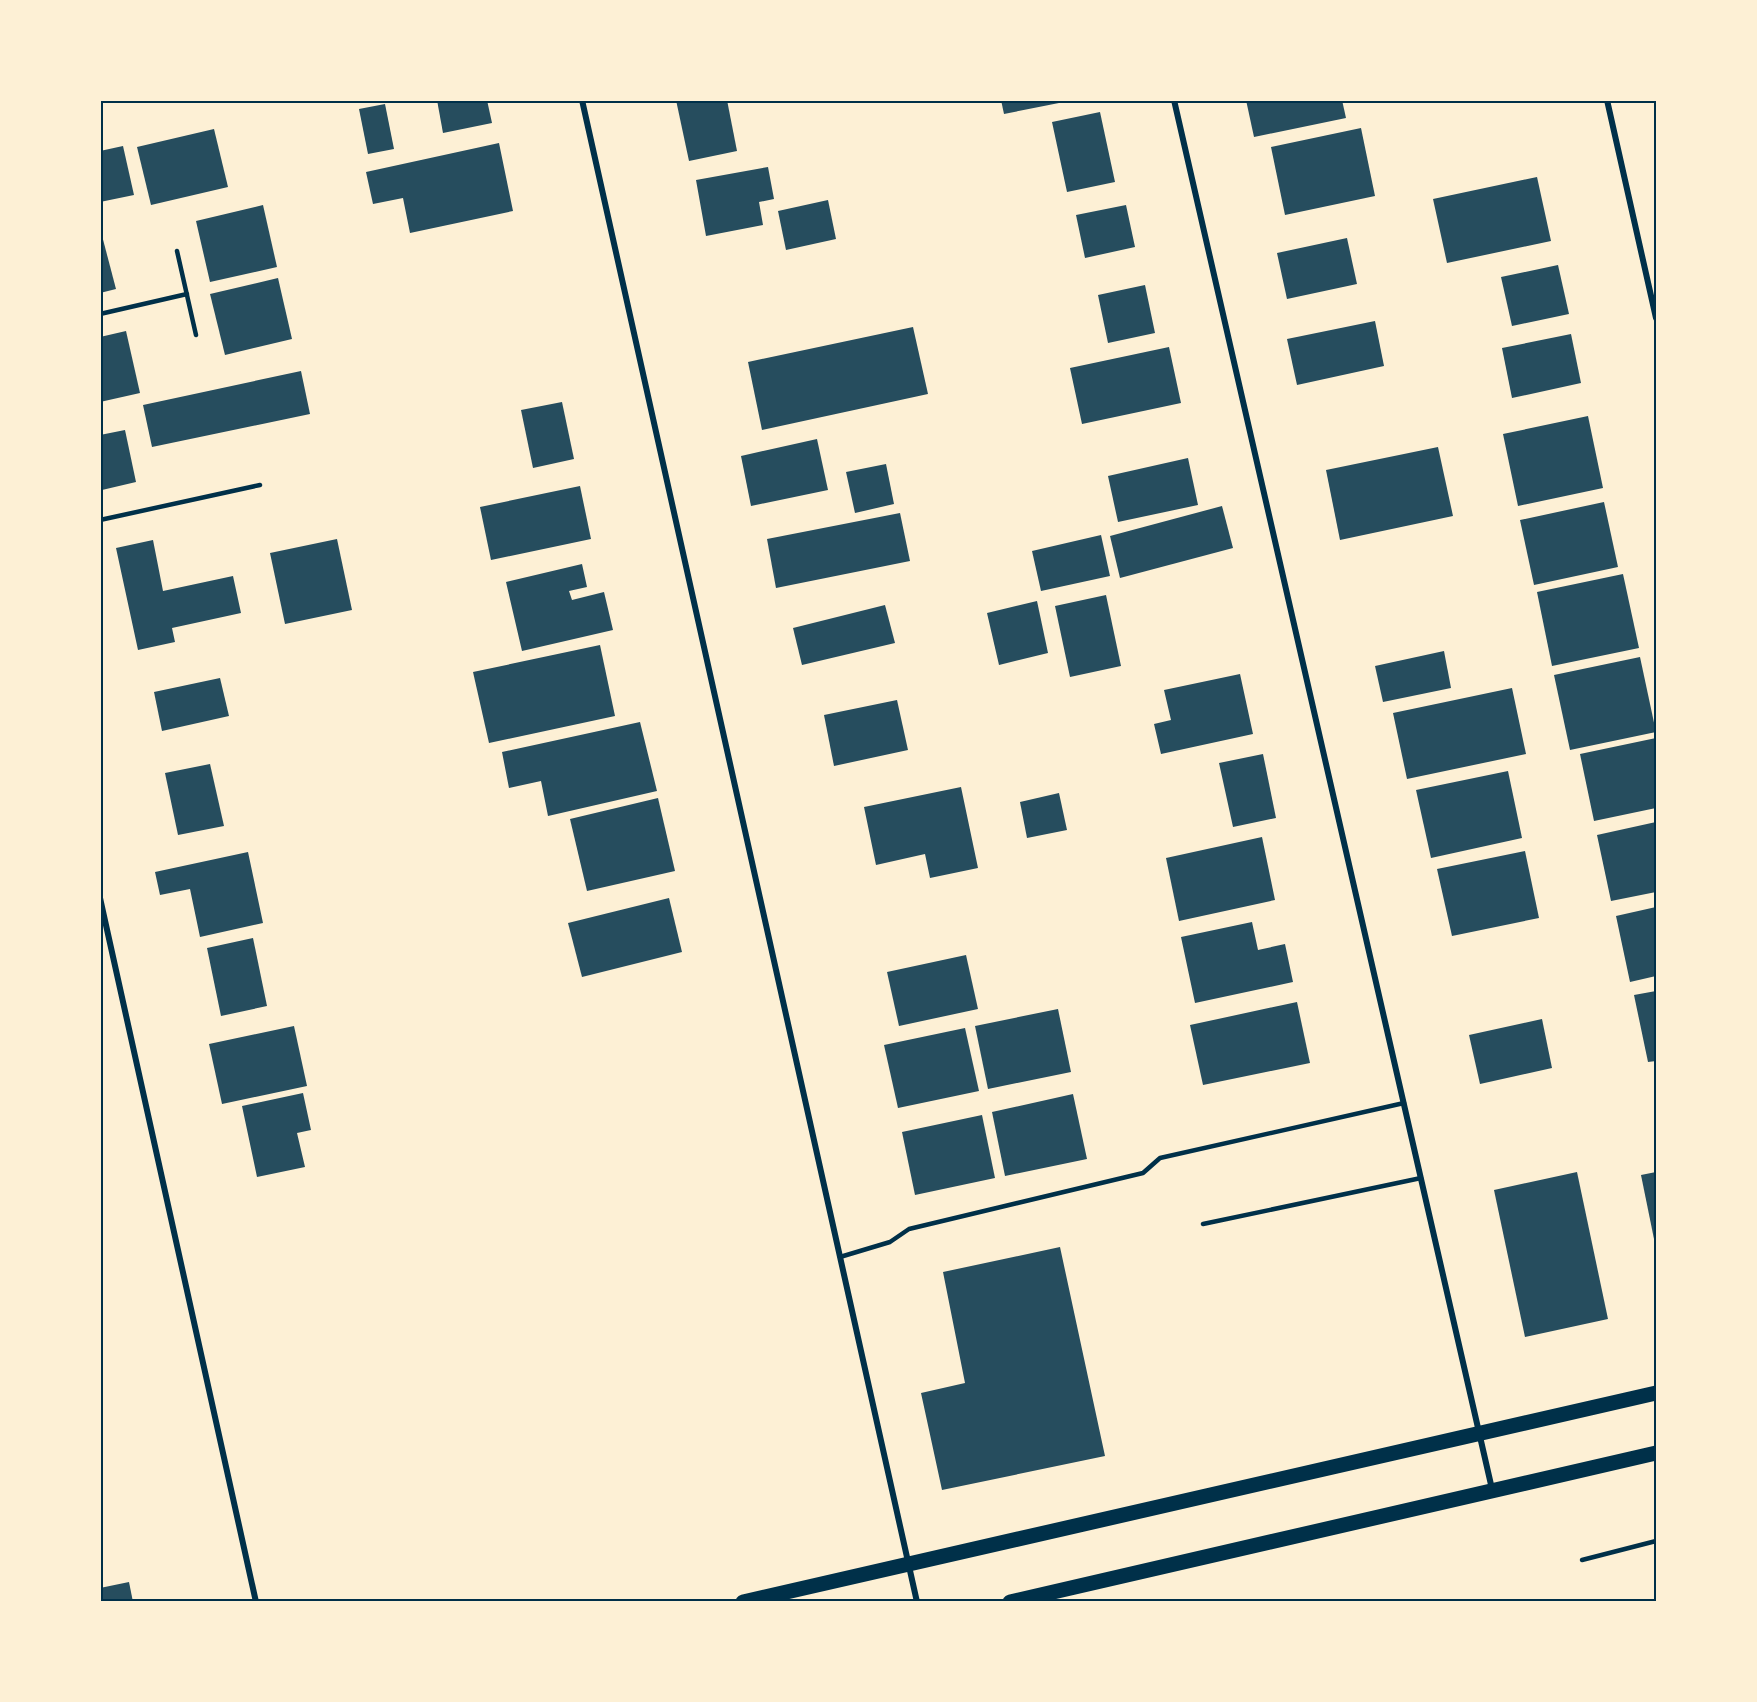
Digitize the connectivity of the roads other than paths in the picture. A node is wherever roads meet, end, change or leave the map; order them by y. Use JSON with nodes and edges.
{"nodes":[{"id":1,"x":582,"y":100,"type":"edge"},
{"id":2,"x":1174,"y":100,"type":"edge"},
{"id":3,"x":1607,"y":100,"type":"edge"},
{"id":4,"x":177,"y":251,"type":"dead end"},
{"id":5,"x":187,"y":294,"type":"junction"},
{"id":6,"x":100,"y":314,"type":"edge"},
{"id":7,"x":1656,"y":318,"type":"edge"},
{"id":8,"x":196,"y":335,"type":"dead end"},
{"id":9,"x":260,"y":485,"type":"dead end"},
{"id":10,"x":100,"y":520,"type":"edge"},
{"id":11,"x":100,"y":898,"type":"edge"},
{"id":12,"x":1404,"y":1103,"type":"junction"},
{"id":13,"x":1421,"y":1178,"type":"junction"},
{"id":14,"x":1203,"y":1224,"type":"dead end"},
{"id":15,"x":839,"y":1257,"type":"junction"},
{"id":16,"x":1656,"y":1393,"type":"edge"},
{"id":17,"x":1479,"y":1433,"type":"junction"},
{"id":18,"x":1656,"y":1454,"type":"edge"},
{"id":19,"x":1492,"y":1492,"type":"junction"},
{"id":20,"x":1656,"y":1541,"type":"edge"},
{"id":21,"x":1582,"y":1560,"type":"dead end"},
{"id":22,"x":908,"y":1563,"type":"junction"},
{"id":23,"x":256,"y":1602,"type":"edge"},
{"id":24,"x":743,"y":1602,"type":"edge"},
{"id":25,"x":917,"y":1602,"type":"edge"},
{"id":26,"x":1010,"y":1602,"type":"edge"}],
"edges":[{"from":1,"to":15,"type":"street"},
{"from":2,"to":12,"type":"street"},
{"from":3,"to":7,"type":"street"},
{"from":4,"to":5,"type":"lane"},
{"from":5,"to":6,"type":"lane"},
{"from":5,"to":8,"type":"lane"},
{"from":9,"to":10,"type":"lane"},
{"from":11,"to":23,"type":"street"},
{"from":12,"to":13,"type":"street"},
{"from":12,"to":15,"type":"lane"},
{"from":13,"to":14,"type":"lane"},
{"from":13,"to":17,"type":"street"},
{"from":15,"to":22,"type":"street"},
{"from":16,"to":17,"type":"main road"},
{"from":17,"to":19,"type":"street"},
{"from":17,"to":22,"type":"main road"},
{"from":18,"to":19,"type":"main road"},
{"from":19,"to":26,"type":"main road"},
{"from":20,"to":21,"type":"lane"},
{"from":22,"to":24,"type":"main road"},
{"from":22,"to":25,"type":"street"}]}
